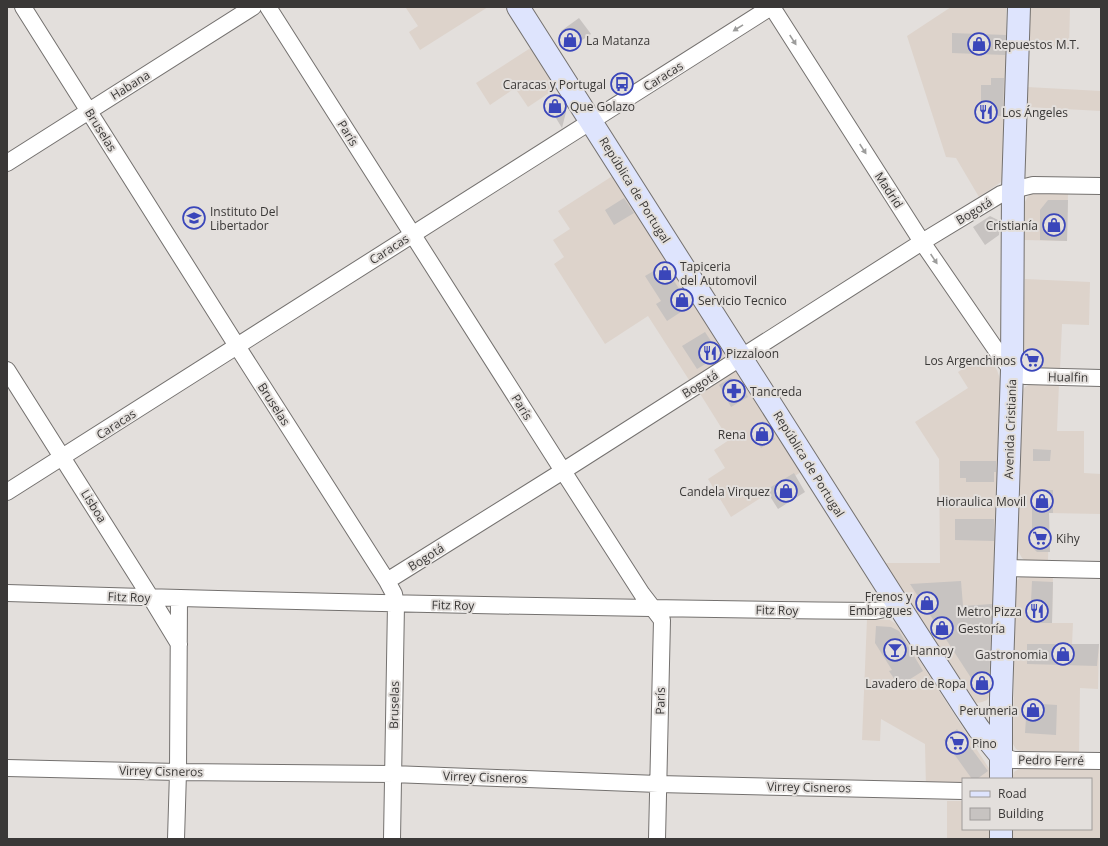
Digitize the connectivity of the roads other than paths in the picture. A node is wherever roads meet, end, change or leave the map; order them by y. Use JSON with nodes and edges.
{"nodes":[{"id":1,"x":23,"y":7,"type":"edge"},
{"id":2,"x":253,"y":7,"type":"edge"},
{"id":3,"x":268,"y":7,"type":"edge"},
{"id":4,"x":518,"y":7,"type":"edge"},
{"id":5,"x":772,"y":7,"type":"edge"},
{"id":6,"x":1019,"y":7,"type":"edge"},
{"id":7,"x":89,"y":111,"type":"junction"},
{"id":8,"x":592,"y":122,"type":"junction"},
{"id":9,"x":7,"y":163,"type":"edge"},
{"id":10,"x":1101,"y":186,"type":"edge"},
{"id":11,"x":1013,"y":190,"type":"junction"},
{"id":12,"x":412,"y":234,"type":"junction"},
{"id":13,"x":922,"y":242,"type":"junction"},
{"id":14,"x":237,"y":346,"type":"junction"},
{"id":15,"x":741,"y":358,"type":"junction"},
{"id":16,"x":7,"y":370,"type":"edge"},
{"id":17,"x":1012,"y":370,"type":"junction"},
{"id":18,"x":1101,"y":378,"type":"edge"},
{"id":19,"x":63,"y":457,"type":"junction"},
{"id":20,"x":563,"y":471,"type":"junction"},
{"id":21,"x":7,"y":492,"type":"edge"},
{"id":22,"x":1006,"y":568,"type":"junction"},
{"id":23,"x":1101,"y":570,"type":"edge"},
{"id":24,"x":387,"y":580,"type":"junction"},
{"id":25,"x":7,"y":593,"type":"edge"},
{"id":26,"x":151,"y":598,"type":"junction"},
{"id":27,"x":179,"y":598,"type":"junction"},
{"id":28,"x":396,"y":604,"type":"junction"},
{"id":29,"x":899,"y":606,"type":"junction"},
{"id":30,"x":653,"y":608,"type":"junction"},
{"id":31,"x":179,"y":644,"type":"junction"},
{"id":32,"x":1001,"y":756,"type":"junction"},
{"id":33,"x":1101,"y":762,"type":"edge"},
{"id":34,"x":7,"y":768,"type":"edge"},
{"id":35,"x":178,"y":772,"type":"junction"},
{"id":36,"x":392,"y":774,"type":"junction"},
{"id":37,"x":1001,"y":778,"type":"edge"},
{"id":38,"x":658,"y":784,"type":"junction"},
{"id":39,"x":962,"y":791,"type":"edge"},
{"id":40,"x":176,"y":839,"type":"edge"},
{"id":41,"x":392,"y":839,"type":"edge"},
{"id":42,"x":657,"y":839,"type":"edge"}],
"edges":[{"from":1,"to":7,"type":"street","name":"Bruselas"},
{"from":2,"to":7,"type":"street","name":"Habana"},
{"from":3,"to":12,"type":"street","name":"París"},
{"from":4,"to":8,"type":"main road","name":"República de Portugal"},
{"from":5,"to":8,"type":"street","name":"Caracas","one_way":true},
{"from":5,"to":13,"type":"street","name":"Madrid","one_way":true},
{"from":6,"to":11,"type":"main road","name":"Avenida Cristianía"},
{"from":7,"to":9,"type":"street","name":"Habana"},
{"from":7,"to":14,"type":"street","name":"Bruselas"},
{"from":8,"to":12,"type":"street","name":"Caracas"},
{"from":8,"to":15,"type":"main road","name":"República de Portugal"},
{"from":10,"to":11,"type":"street","name":"Bogotá"},
{"from":11,"to":13,"type":"street","name":"Bogotá"},
{"from":11,"to":17,"type":"main road","name":"Avenida Cristianía"},
{"from":12,"to":14,"type":"street","name":"Caracas"},
{"from":12,"to":20,"type":"street","name":"París"},
{"from":13,"to":15,"type":"street","name":"Bogotá"},
{"from":13,"to":17,"type":"street","name":"Madrid","one_way":true},
{"from":14,"to":19,"type":"street","name":"Caracas"},
{"from":14,"to":24,"type":"street","name":"Bruselas"},
{"from":15,"to":20,"type":"street","name":"Bogotá"},
{"from":15,"to":29,"type":"main road","name":"República de Portugal"},
{"from":16,"to":19,"type":"street","name":"Lisboa"},
{"from":17,"to":18,"type":"street","name":"Hualfin"},
{"from":17,"to":22,"type":"main road","name":"Avenida Cristianía"},
{"from":19,"to":21,"type":"street","name":"Caracas"},
{"from":19,"to":26,"type":"street","name":"Lisboa"},
{"from":20,"to":24,"type":"street","name":"Bogotá"},
{"from":20,"to":30,"type":"street","name":"París"},
{"from":22,"to":23,"type":"street"},
{"from":22,"to":32,"type":"main road","name":"Avenida Cristianía"},
{"from":24,"to":28,"type":"street","name":"Bruselas"},
{"from":25,"to":26,"type":"street","name":"Fitz Roy"},
{"from":26,"to":27,"type":"street","name":"Fitz Roy"},
{"from":26,"to":31,"type":"street","name":"Lisboa"},
{"from":27,"to":28,"type":"street","name":"Fitz Roy"},
{"from":27,"to":31,"type":"street"},
{"from":28,"to":30,"type":"street","name":"Fitz Roy"},
{"from":28,"to":36,"type":"street","name":"Bruselas"},
{"from":29,"to":30,"type":"street","name":"Fitz Roy"},
{"from":29,"to":32,"type":"main road","name":"República de Portugal"},
{"from":30,"to":38,"type":"street","name":"París"},
{"from":31,"to":35,"type":"street"},
{"from":32,"to":33,"type":"street","name":"Pedro Ferré"},
{"from":32,"to":37,"type":"main road","name":"Avenida Cristianía"},
{"from":34,"to":35,"type":"street","name":"Virrey Cisneros"},
{"from":35,"to":36,"type":"street","name":"Virrey Cisneros"},
{"from":35,"to":40,"type":"street"},
{"from":36,"to":38,"type":"street","name":"Virrey Cisneros"},
{"from":36,"to":41,"type":"street","name":"Bruselas"},
{"from":38,"to":39,"type":"street","name":"Virrey Cisneros"},
{"from":38,"to":42,"type":"street","name":"París"}]}
